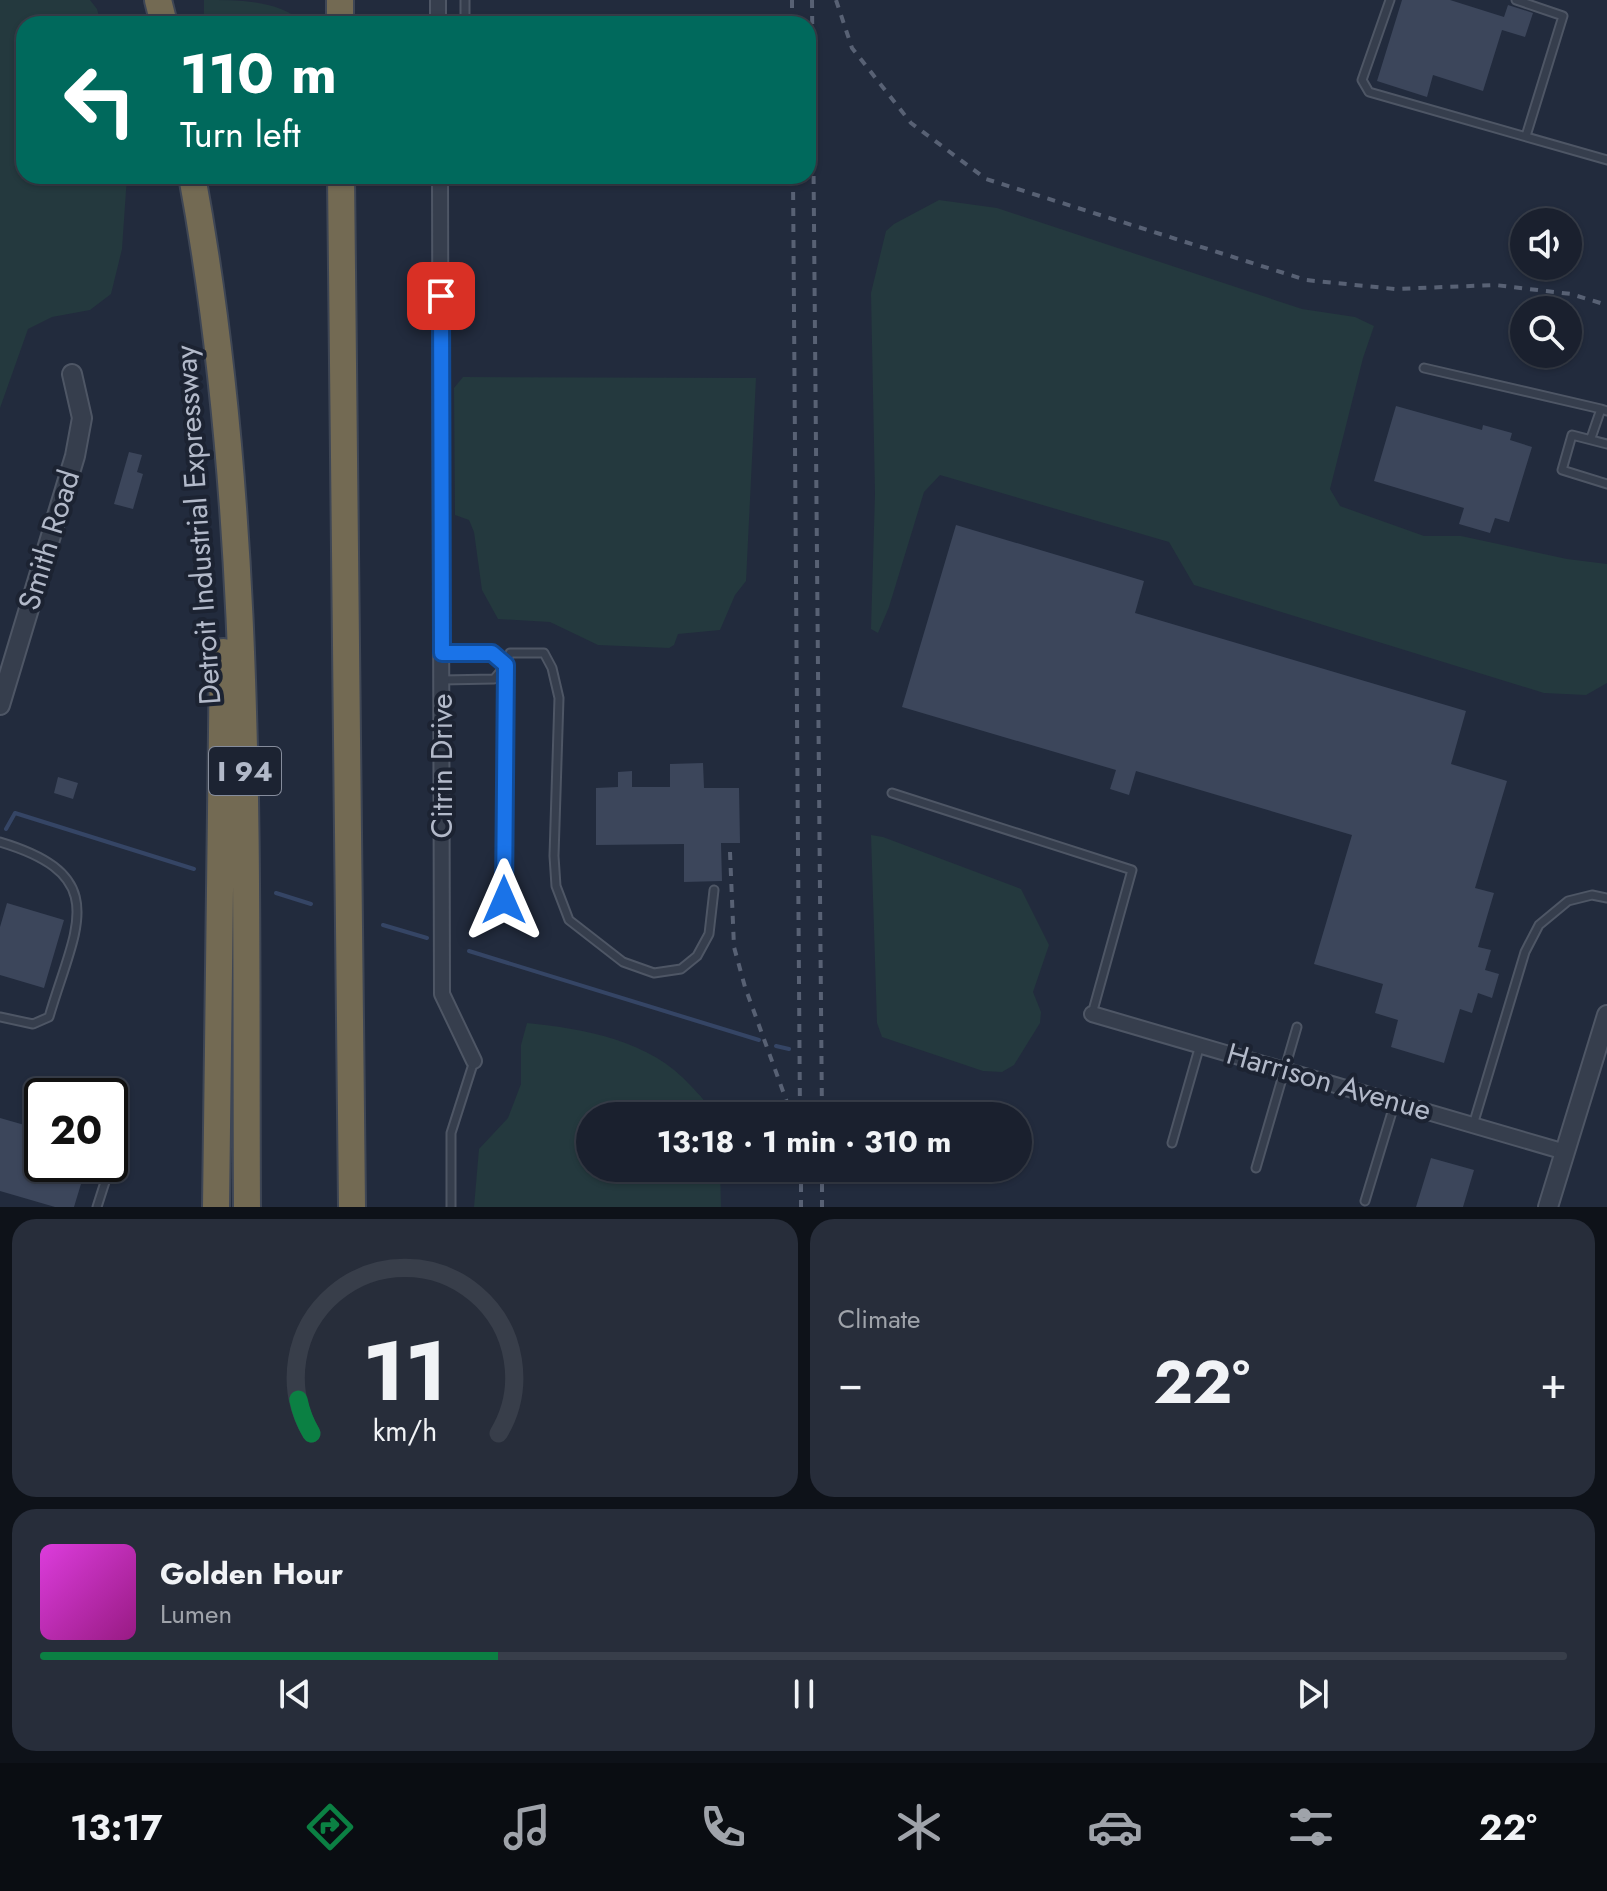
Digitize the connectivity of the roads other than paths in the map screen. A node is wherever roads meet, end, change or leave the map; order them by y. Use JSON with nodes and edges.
{"nodes":[{"id":1,"x":1390,"y":0,"type":"edge"},
{"id":2,"x":1516,"y":0,"type":"edge"},
{"id":3,"x":1526,"y":136,"type":"junction"},
{"id":4,"x":1607,"y":160,"type":"edge"},
{"id":5,"x":193,"y":184,"type":"edge"},
{"id":6,"x":341,"y":184,"type":"edge"},
{"id":7,"x":440,"y":184,"type":"edge"},
{"id":8,"x":217,"y":336,"type":"junction"},
{"id":9,"x":1424,"y":368,"type":"dead end"},
{"id":10,"x":72,"y":374,"type":"dead end"},
{"id":11,"x":1604,"y":410,"type":"edge"},
{"id":12,"x":1591,"y":438,"type":"junction"},
{"id":13,"x":1607,"y":444,"type":"edge"},
{"id":14,"x":1607,"y":484,"type":"edge"},
{"id":15,"x":442,"y":653,"type":"junction"},
{"id":16,"x":506,"y":665,"type":"junction"},
{"id":17,"x":442,"y":680,"type":"junction"},
{"id":18,"x":0,"y":705,"type":"edge"},
{"id":19,"x":892,"y":793,"type":"dead end"},
{"id":20,"x":0,"y":842,"type":"edge"},
{"id":21,"x":714,"y":890,"type":"dead end"},
{"id":22,"x":1607,"y":898,"type":"edge"},
{"id":23,"x":504,"y":900,"type":"dead end"},
{"id":24,"x":1092,"y":1014,"type":"joint"},
{"id":25,"x":1607,"y":1015,"type":"edge"},
{"id":26,"x":0,"y":1017,"type":"edge"},
{"id":27,"x":1297,"y":1027,"type":"dead end"},
{"id":28,"x":1201,"y":1045,"type":"junction"},
{"id":29,"x":474,"y":1061,"type":"joint"},
{"id":30,"x":1285,"y":1070,"type":"junction"},
{"id":31,"x":1395,"y":1102,"type":"junction"},
{"id":32,"x":1473,"y":1125,"type":"junction"},
{"id":33,"x":1172,"y":1143,"type":"dead end"},
{"id":34,"x":1565,"y":1152,"type":"junction"},
{"id":35,"x":1256,"y":1168,"type":"dead end"},
{"id":36,"x":105,"y":1182,"type":"edge"},
{"id":37,"x":1365,"y":1201,"type":"dead end"},
{"id":38,"x":97,"y":1207,"type":"edge"},
{"id":39,"x":216,"y":1207,"type":"edge"},
{"id":40,"x":247,"y":1207,"type":"edge"},
{"id":41,"x":352,"y":1207,"type":"edge"},
{"id":42,"x":451,"y":1207,"type":"edge"},
{"id":43,"x":1548,"y":1207,"type":"edge"}],
"edges":[{"from":1,"to":3,"type":"lane"},
{"from":2,"to":3,"type":"lane"},
{"from":3,"to":4,"type":"lane"},
{"from":5,"to":8,"type":"highway","name":"Detroit Industrial Expressway","number":"I 94"},
{"from":6,"to":41,"type":"highway"},
{"from":7,"to":15,"type":"street","name":"Citrin Drive"},
{"from":8,"to":39,"type":"highway"},
{"from":8,"to":40,"type":"highway","name":"Detroit Industrial Expressway","number":"I 94"},
{"from":9,"to":11,"type":"lane"},
{"from":10,"to":18,"type":"street","name":"Smith Road"},
{"from":11,"to":12,"type":"lane"},
{"from":12,"to":13,"type":"lane"},
{"from":12,"to":14,"type":"lane"},
{"from":15,"to":16,"type":"lane"},
{"from":15,"to":17,"type":"street","name":"Citrin Drive"},
{"from":16,"to":17,"type":"lane"},
{"from":16,"to":21,"type":"lane"},
{"from":16,"to":23,"type":"lane"},
{"from":17,"to":29,"type":"street","name":"Citrin Drive"},
{"from":19,"to":24,"type":"lane"},
{"from":20,"to":26,"type":"lane"},
{"from":22,"to":32,"type":"lane"},
{"from":24,"to":28,"type":"street","name":"Harrison Avenue"},
{"from":25,"to":34,"type":"street"},
{"from":27,"to":30,"type":"lane"},
{"from":28,"to":30,"type":"street","name":"Harrison Avenue"},
{"from":28,"to":33,"type":"lane"},
{"from":29,"to":42,"type":"lane"},
{"from":30,"to":31,"type":"street","name":"Harrison Avenue"},
{"from":30,"to":35,"type":"lane"},
{"from":31,"to":32,"type":"street","name":"Harrison Avenue"},
{"from":31,"to":37,"type":"lane"},
{"from":32,"to":34,"type":"street","name":"Harrison Avenue"},
{"from":34,"to":43,"type":"street"},
{"from":36,"to":38,"type":"lane"}]}
